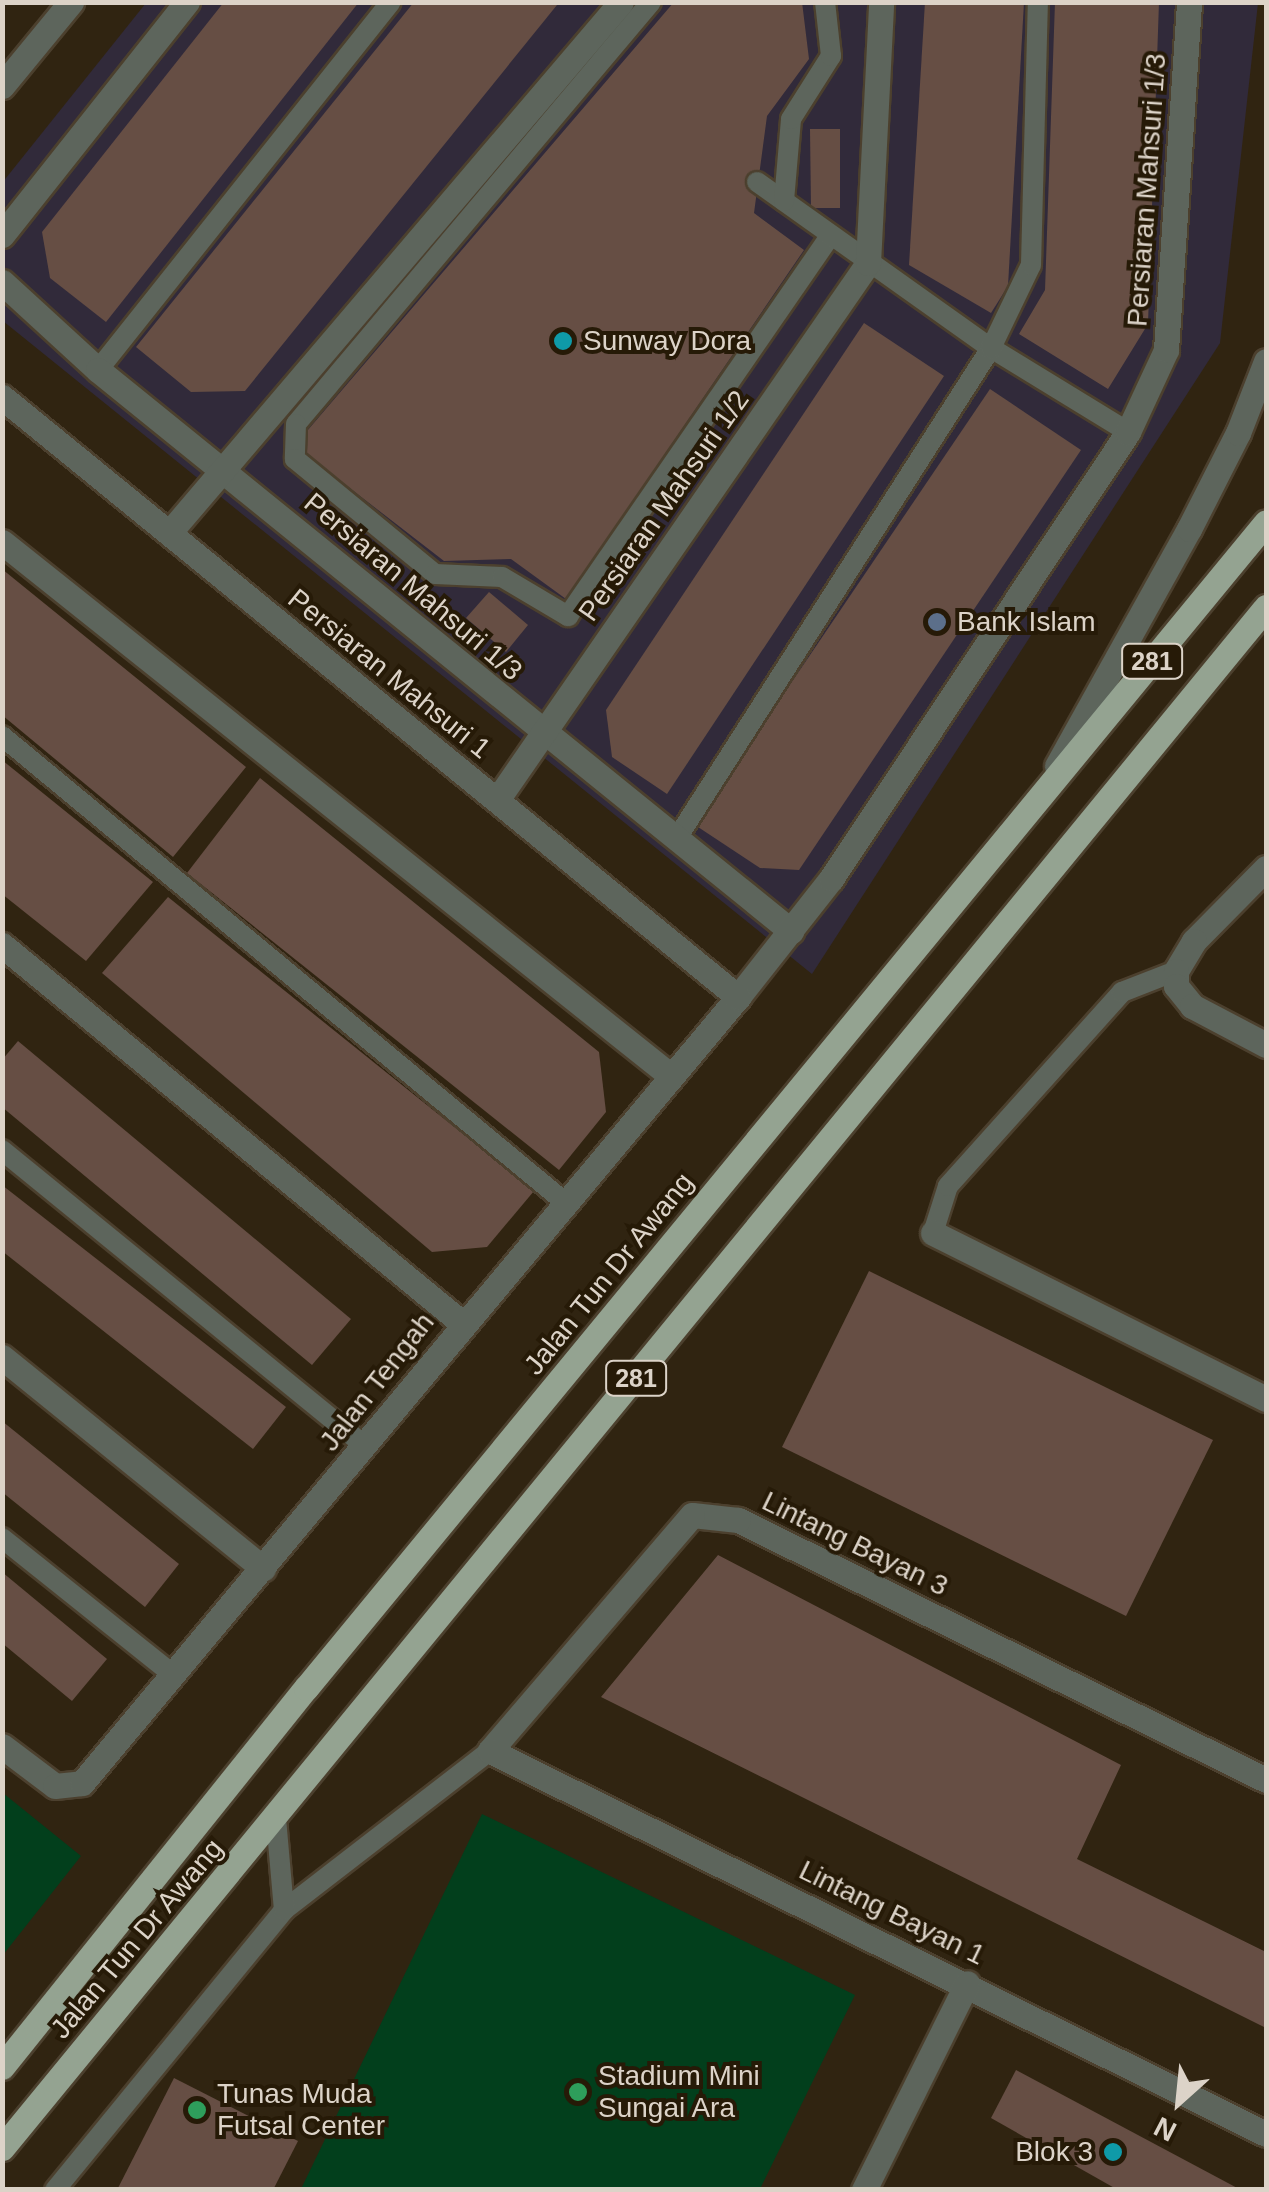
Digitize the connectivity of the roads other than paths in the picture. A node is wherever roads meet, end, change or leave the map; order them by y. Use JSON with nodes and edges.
{"nodes":[{"id":1,"x":72,"y":2,"type":"edge"},
{"id":2,"x":187,"y":2,"type":"edge"},
{"id":3,"x":391,"y":2,"type":"edge"},
{"id":4,"x":825,"y":2,"type":"edge"},
{"id":5,"x":881,"y":2,"type":"edge"},
{"id":6,"x":1038,"y":2,"type":"edge"},
{"id":7,"x":1189,"y":2,"type":"edge"},
{"id":8,"x":640,"y":9,"type":"edge"},
{"id":9,"x":2,"y":86,"type":"edge"},
{"id":10,"x":757,"y":182,"type":"dead end"},
{"id":11,"x":784,"y":202,"type":"junction"},
{"id":12,"x":2,"y":234,"type":"edge"},
{"id":13,"x":830,"y":236,"type":"junction"},
{"id":14,"x":868,"y":263,"type":"junction"},
{"id":15,"x":2,"y":282,"type":"edge"},
{"id":16,"x":990,"y":348,"type":"junction"},
{"id":17,"x":1266,"y":361,"type":"edge"},
{"id":18,"x":98,"y":370,"type":"junction"},
{"id":19,"x":2,"y":397,"type":"edge"},
{"id":20,"x":1128,"y":432,"type":"junction"},
{"id":21,"x":222,"y":469,"type":"junction"},
{"id":22,"x":1266,"y":522,"type":"edge"},
{"id":23,"x":169,"y":533,"type":"junction"},
{"id":24,"x":2,"y":542,"type":"edge"},
{"id":25,"x":1266,"y":606,"type":"edge"},
{"id":26,"x":543,"y":734,"type":"junction"},
{"id":27,"x":2,"y":736,"type":"edge"},
{"id":28,"x":496,"y":800,"type":"junction"},
{"id":29,"x":1037,"y":801,"type":"junction"},
{"id":30,"x":677,"y":838,"type":"junction"},
{"id":31,"x":1266,"y":868,"type":"edge"},
{"id":32,"x":792,"y":931,"type":"junction"},
{"id":33,"x":2,"y":945,"type":"edge"},
{"id":34,"x":1176,"y":971,"type":"junction"},
{"id":35,"x":738,"y":997,"type":"junction"},
{"id":36,"x":1266,"y":1045,"type":"edge"},
{"id":37,"x":671,"y":1076,"type":"junction"},
{"id":38,"x":2,"y":1150,"type":"edge"},
{"id":39,"x":566,"y":1203,"type":"junction"},
{"id":40,"x":933,"y":1233,"type":"joint"},
{"id":41,"x":462,"y":1323,"type":"junction"},
{"id":42,"x":2,"y":1357,"type":"edge"},
{"id":43,"x":1266,"y":1399,"type":"edge"},
{"id":44,"x":366,"y":1446,"type":"junction"},
{"id":45,"x":2,"y":1538,"type":"edge"},
{"id":46,"x":263,"y":1568,"type":"junction"},
{"id":47,"x":175,"y":1676,"type":"junction"},
{"id":48,"x":2,"y":1746,"type":"edge"},
{"id":49,"x":490,"y":1751,"type":"junction"},
{"id":50,"x":1266,"y":1780,"type":"edge"},
{"id":51,"x":276,"y":1818,"type":"junction"},
{"id":52,"x":284,"y":1910,"type":"junction"},
{"id":53,"x":967,"y":1983,"type":"junction"},
{"id":54,"x":2,"y":2067,"type":"edge"},
{"id":55,"x":1266,"y":2134,"type":"edge"},
{"id":56,"x":2,"y":2148,"type":"edge"},
{"id":57,"x":55,"y":2190,"type":"edge"},
{"id":58,"x":864,"y":2190,"type":"edge"}],
"edges":[{"from":1,"to":9,"type":"street"},
{"from":2,"to":12,"type":"street"},
{"from":3,"to":18,"type":"lane"},
{"from":4,"to":11,"type":"lane"},
{"from":5,"to":14,"type":"street"},
{"from":6,"to":16,"type":"lane"},
{"from":7,"to":20,"type":"street","name":"Persiaran Mahsuri 1/3"},
{"from":8,"to":13,"type":"lane"},
{"from":8,"to":21,"type":"street"},
{"from":10,"to":11,"type":"lane"},
{"from":11,"to":13,"type":"lane"},
{"from":13,"to":14,"type":"lane"},
{"from":14,"to":16,"type":"lane"},
{"from":14,"to":26,"type":"street","name":"Persiaran Mahsuri 1/2"},
{"from":15,"to":18,"type":"street","name":"Persiaran Mahsuri 1/3"},
{"from":16,"to":20,"type":"lane"},
{"from":16,"to":30,"type":"lane"},
{"from":17,"to":29,"type":"street"},
{"from":18,"to":21,"type":"street","name":"Persiaran Mahsuri 1/3"},
{"from":19,"to":23,"type":"street","name":"Persiaran Mahsuri 1"},
{"from":20,"to":32,"type":"street","name":"Persiaran Mahsuri 1/3"},
{"from":21,"to":23,"type":"street"},
{"from":21,"to":26,"type":"street","name":"Persiaran Mahsuri 1/3"},
{"from":22,"to":29,"type":"main road","name":"Jalan Tun Dr Awang","number":"281"},
{"from":23,"to":28,"type":"street","name":"Persiaran Mahsuri 1"},
{"from":24,"to":37,"type":"street"},
{"from":25,"to":51,"type":"main road","name":"Jalan Tun Dr Awang","number":"281"},
{"from":26,"to":28,"type":"street","name":"Persiaran Mahsuri 1/2"},
{"from":26,"to":30,"type":"street","name":"Persiaran Mahsuri 1/3"},
{"from":27,"to":39,"type":"lane"},
{"from":28,"to":35,"type":"street","name":"Persiaran Mahsuri 1"},
{"from":29,"to":54,"type":"main road","name":"Jalan Tun Dr Awang","number":"281"},
{"from":30,"to":32,"type":"street","name":"Persiaran Mahsuri 1/3"},
{"from":31,"to":34,"type":"street"},
{"from":32,"to":35,"type":"street","name":"Persiaran Mahsuri 1/3"},
{"from":33,"to":41,"type":"street"},
{"from":34,"to":36,"type":"street"},
{"from":34,"to":40,"type":"lane"},
{"from":35,"to":37,"type":"street","name":"Jalan Tengah"},
{"from":37,"to":39,"type":"street","name":"Jalan Tengah"},
{"from":38,"to":44,"type":"lane"},
{"from":39,"to":41,"type":"street","name":"Jalan Tengah"},
{"from":40,"to":43,"type":"street"},
{"from":41,"to":44,"type":"street","name":"Jalan Tengah"},
{"from":42,"to":46,"type":"street"},
{"from":44,"to":46,"type":"street","name":"Jalan Tengah"},
{"from":45,"to":47,"type":"lane"},
{"from":46,"to":47,"type":"street","name":"Jalan Tengah"},
{"from":47,"to":48,"type":"street","name":"Jalan Tengah"},
{"from":49,"to":50,"type":"street","name":"Lintang Bayan 3"},
{"from":49,"to":52,"type":"lane"},
{"from":49,"to":53,"type":"street","name":"Lintang Bayan 1"},
{"from":51,"to":52,"type":"lane"},
{"from":51,"to":56,"type":"main road","name":"Jalan Tun Dr Awang","number":"281"},
{"from":52,"to":57,"type":"lane"},
{"from":53,"to":55,"type":"street","name":"Lintang Bayan 1"},
{"from":53,"to":58,"type":"street"}]}
